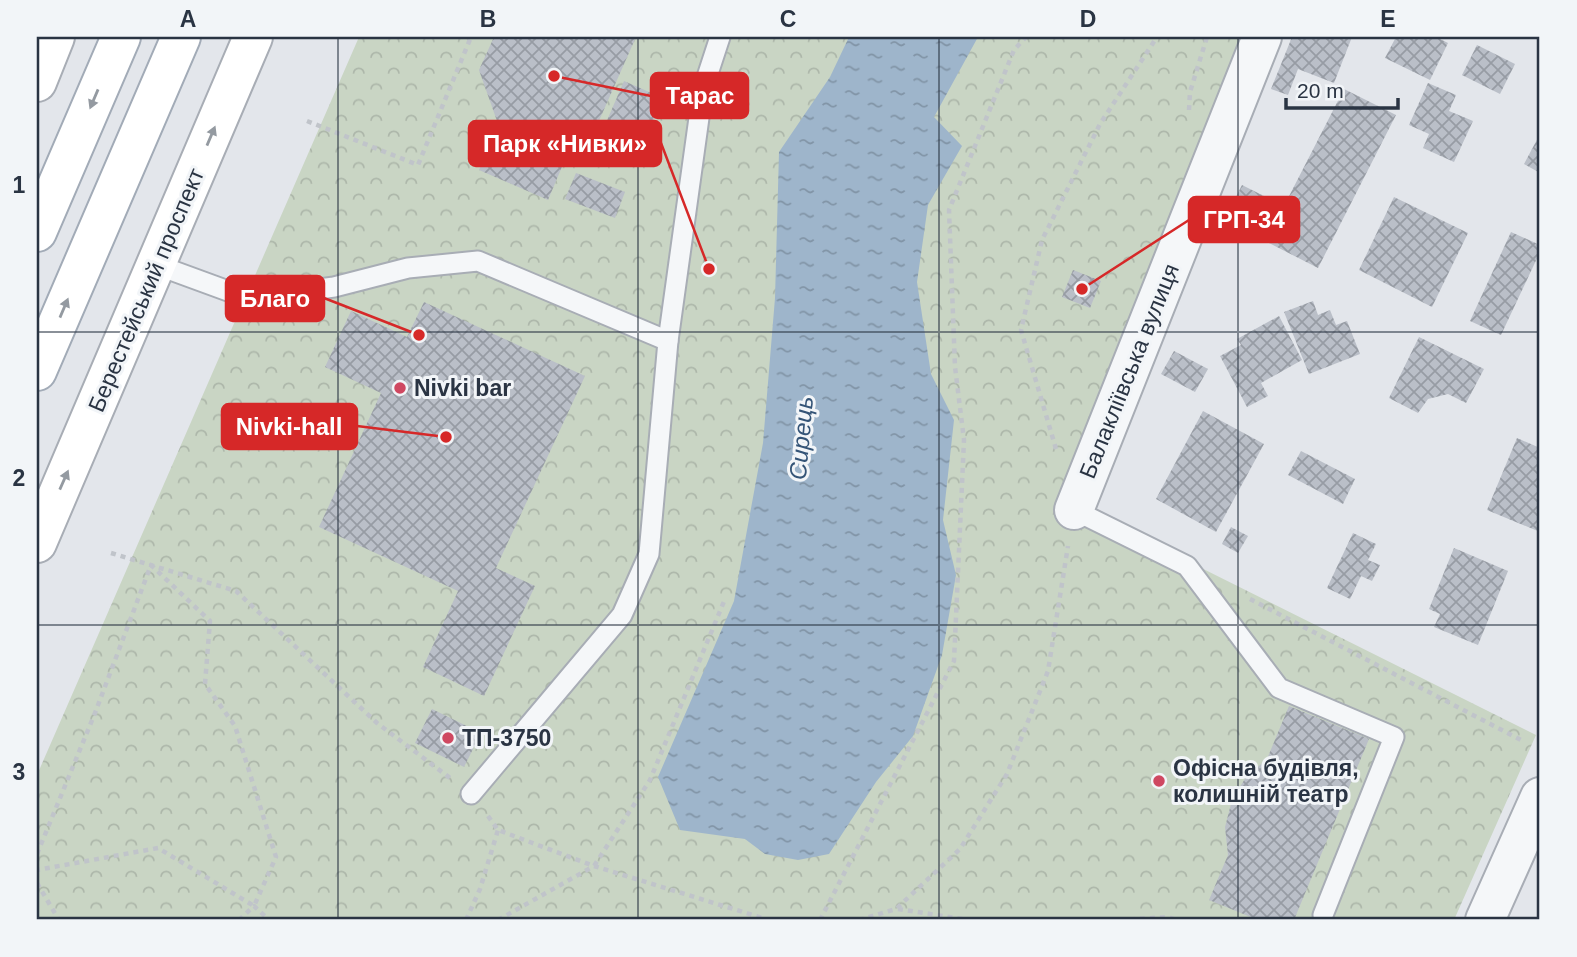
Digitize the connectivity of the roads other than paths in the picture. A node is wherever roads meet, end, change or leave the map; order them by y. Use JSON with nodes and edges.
{"nodes":[{"id":1,"x":55,"y":37,"type":"edge"},
{"id":2,"x":121,"y":37,"type":"edge"},
{"id":3,"x":181,"y":37,"type":"edge"},
{"id":4,"x":253,"y":37,"type":"edge"},
{"id":5,"x":720,"y":37,"type":"edge"},
{"id":6,"x":1262,"y":37,"type":"edge"},
{"id":7,"x":37,"y":82,"type":"edge"},
{"id":8,"x":37,"y":232,"type":"edge"},
{"id":9,"x":157,"y":265,"type":"junction"},
{"id":10,"x":668,"y":341,"type":"junction"},
{"id":11,"x":37,"y":371,"type":"edge"},
{"id":12,"x":1074,"y":510,"type":"joint"},
{"id":13,"x":37,"y":543,"type":"edge"},
{"id":14,"x":471,"y":794,"type":"road end"},
{"id":15,"x":1540,"y":797,"type":"edge"},
{"id":16,"x":1323,"y":915,"type":"dead end"},
{"id":17,"x":1485,"y":920,"type":"edge"}],
"edges":[{"from":1,"to":7,"type":"main road"},
{"from":2,"to":8,"type":"main road","one_way":true},
{"from":11,"to":3,"type":"main road","one_way":true},
{"from":9,"to":4,"type":"main road","name":"Берестейський проспект","one_way":true},
{"from":5,"to":10,"type":"lane"},
{"from":6,"to":12,"type":"street","name":"Балакліївська вулиця"},
{"from":9,"to":10,"type":"lane"},
{"from":13,"to":9,"type":"main road","name":"Берестейський проспект","one_way":true},
{"from":10,"to":14,"type":"lane"},
{"from":12,"to":16,"type":"lane"},
{"from":15,"to":17,"type":"street"}]}
